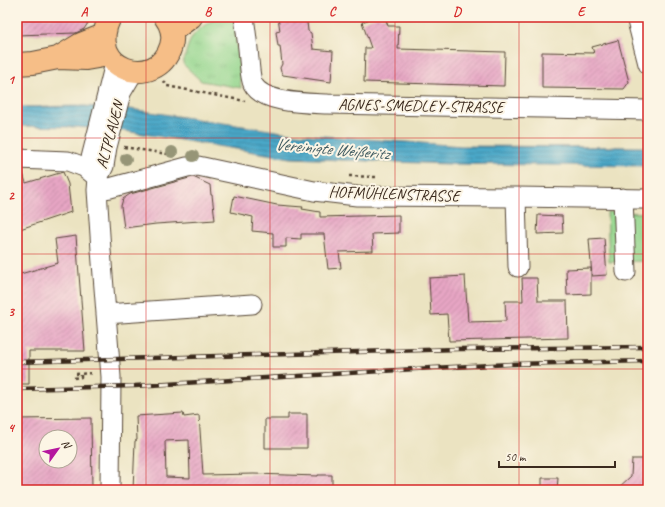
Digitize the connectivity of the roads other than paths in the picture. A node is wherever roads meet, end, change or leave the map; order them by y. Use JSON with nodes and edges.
{"nodes":[{"id":1,"x":191,"y":17,"type":"edge"},
{"id":2,"x":244,"y":17,"type":"edge"},
{"id":3,"x":636,"y":17,"type":"edge"},
{"id":4,"x":168,"y":24,"type":"edge"},
{"id":5,"x":114,"y":49,"type":"edge"},
{"id":6,"x":17,"y":64,"type":"edge"},
{"id":7,"x":648,"y":64,"type":"edge"},
{"id":8,"x":643,"y":110,"type":"edge"},
{"id":9,"x":17,"y":159,"type":"edge"},
{"id":10,"x":98,"y":184,"type":"junction"},
{"id":11,"x":516,"y":196,"type":"junction"},
{"id":12,"x":623,"y":198,"type":"junction"},
{"id":13,"x":648,"y":199,"type":"edge"},
{"id":14,"x":518,"y":267,"type":"dead end"},
{"id":15,"x":626,"y":272,"type":"dead end"},
{"id":16,"x":252,"y":304,"type":"dead end"},
{"id":17,"x":106,"y":314,"type":"junction"},
{"id":18,"x":110,"y":490,"type":"edge"}],
"edges":[{"from":1,"to":4,"type":"main road"},
{"from":2,"to":8,"type":"street","name":"AGNES-SMEDLEY-STRASSE"},
{"from":3,"to":7,"type":"street"},
{"from":4,"to":5,"type":"main road"},
{"from":5,"to":6,"type":"main road"},
{"from":5,"to":10,"type":"street","name":"ALTPLAUEN"},
{"from":9,"to":10,"type":"street"},
{"from":10,"to":11,"type":"street","name":"HOFMÜHLENSTRASSE"},
{"from":10,"to":17,"type":"street","name":"ALTPLAUEN"},
{"from":11,"to":12,"type":"street","name":"HOFMÜHLENSTRASSE"},
{"from":11,"to":14,"type":"street"},
{"from":12,"to":13,"type":"street","name":"HOFMÜHLENSTRASSE"},
{"from":12,"to":15,"type":"street"},
{"from":16,"to":17,"type":"street"},
{"from":17,"to":18,"type":"street","name":"ALTPLAUEN"}]}
